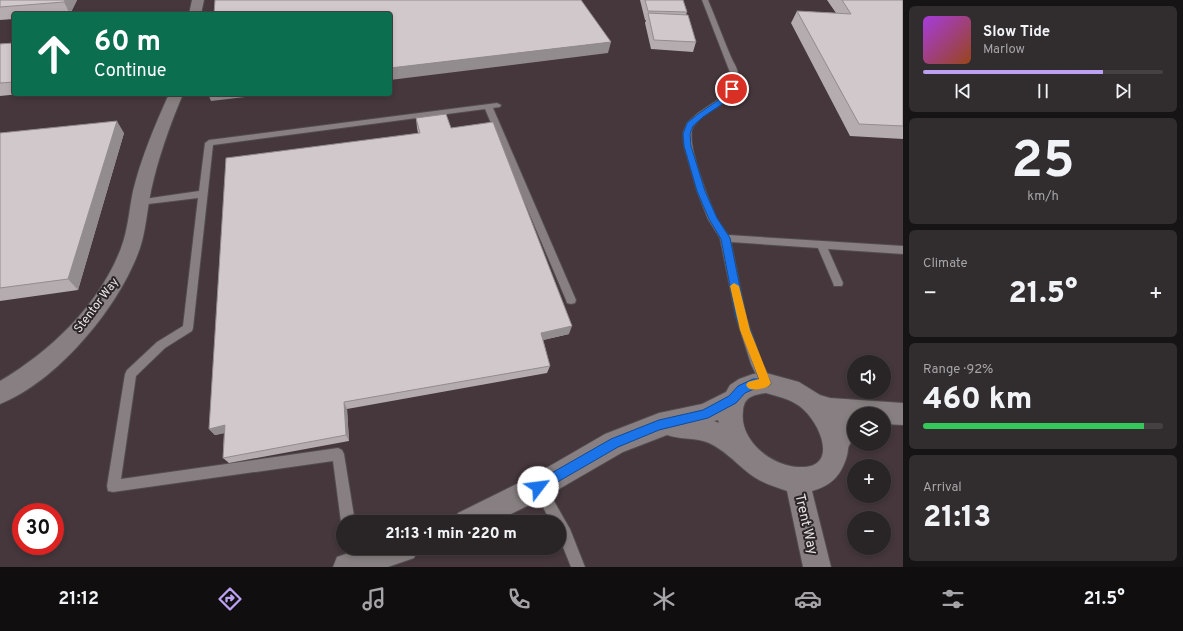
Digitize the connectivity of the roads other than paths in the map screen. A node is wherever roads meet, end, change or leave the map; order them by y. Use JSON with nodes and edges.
{"nodes":[{"id":1,"x":198,"y":0,"type":"edge"},
{"id":2,"x":705,"y":0,"type":"edge"},
{"id":3,"x":195,"y":12,"type":"edge"},
{"id":4,"x":175,"y":96,"type":"edge"},
{"id":5,"x":203,"y":194,"type":"junction"},
{"id":6,"x":140,"y":202,"type":"junction"},
{"id":7,"x":725,"y":238,"type":"junction"},
{"id":8,"x":822,"y":245,"type":"junction"},
{"id":9,"x":903,"y":250,"type":"edge"},
{"id":10,"x":838,"y":283,"type":"dead end"},
{"id":11,"x":571,"y":300,"type":"dead end"},
{"id":12,"x":766,"y":383,"type":"junction"},
{"id":13,"x":0,"y":393,"type":"edge"},
{"id":14,"x":732,"y":400,"type":"junction"},
{"id":15,"x":813,"y":403,"type":"junction"},
{"id":16,"x":894,"y":414,"type":"edge"},
{"id":17,"x":659,"y":425,"type":"junction"},
{"id":18,"x":847,"y":429,"type":"edge"},
{"id":19,"x":835,"y":442,"type":"junction"},
{"id":20,"x":745,"y":452,"type":"junction"},
{"id":21,"x":797,"y":480,"type":"junction"},
{"id":22,"x":538,"y":487,"type":"junction"},
{"id":23,"x":347,"y":515,"type":"edge"},
{"id":24,"x":481,"y":515,"type":"edge"},
{"id":25,"x":554,"y":515,"type":"edge"},
{"id":26,"x":566,"y":537,"type":"edge"},
{"id":27,"x":378,"y":555,"type":"edge"},
{"id":28,"x":352,"y":562,"type":"edge"},
{"id":29,"x":578,"y":567,"type":"edge"},
{"id":30,"x":817,"y":567,"type":"edge"}],
"edges":[{"from":1,"to":3,"type":"street"},
{"from":2,"to":7,"type":"lane"},
{"from":4,"to":6,"type":"street","name":"Stentor Way"},
{"from":5,"to":6,"type":"lane"},
{"from":5,"to":11,"type":"lane"},
{"from":5,"to":23,"type":"lane"},
{"from":6,"to":13,"type":"street","name":"Stentor Way"},
{"from":7,"to":8,"type":"lane"},
{"from":7,"to":12,"type":"lane"},
{"from":8,"to":9,"type":"lane"},
{"from":8,"to":10,"type":"lane"},
{"from":12,"to":14,"type":"street"},
{"from":12,"to":15,"type":"street"},
{"from":14,"to":17,"type":"street"},
{"from":14,"to":20,"type":"street"},
{"from":15,"to":16,"type":"street"},
{"from":15,"to":19,"type":"street"},
{"from":17,"to":20,"type":"street"},
{"from":17,"to":22,"type":"street"},
{"from":18,"to":19,"type":"street"},
{"from":19,"to":21,"type":"street"},
{"from":20,"to":21,"type":"street"},
{"from":21,"to":30,"type":"street","name":"Trent Way"},
{"from":22,"to":24,"type":"street"},
{"from":22,"to":25,"type":"lane"},
{"from":26,"to":29,"type":"lane"},
{"from":27,"to":28,"type":"street"}]}
